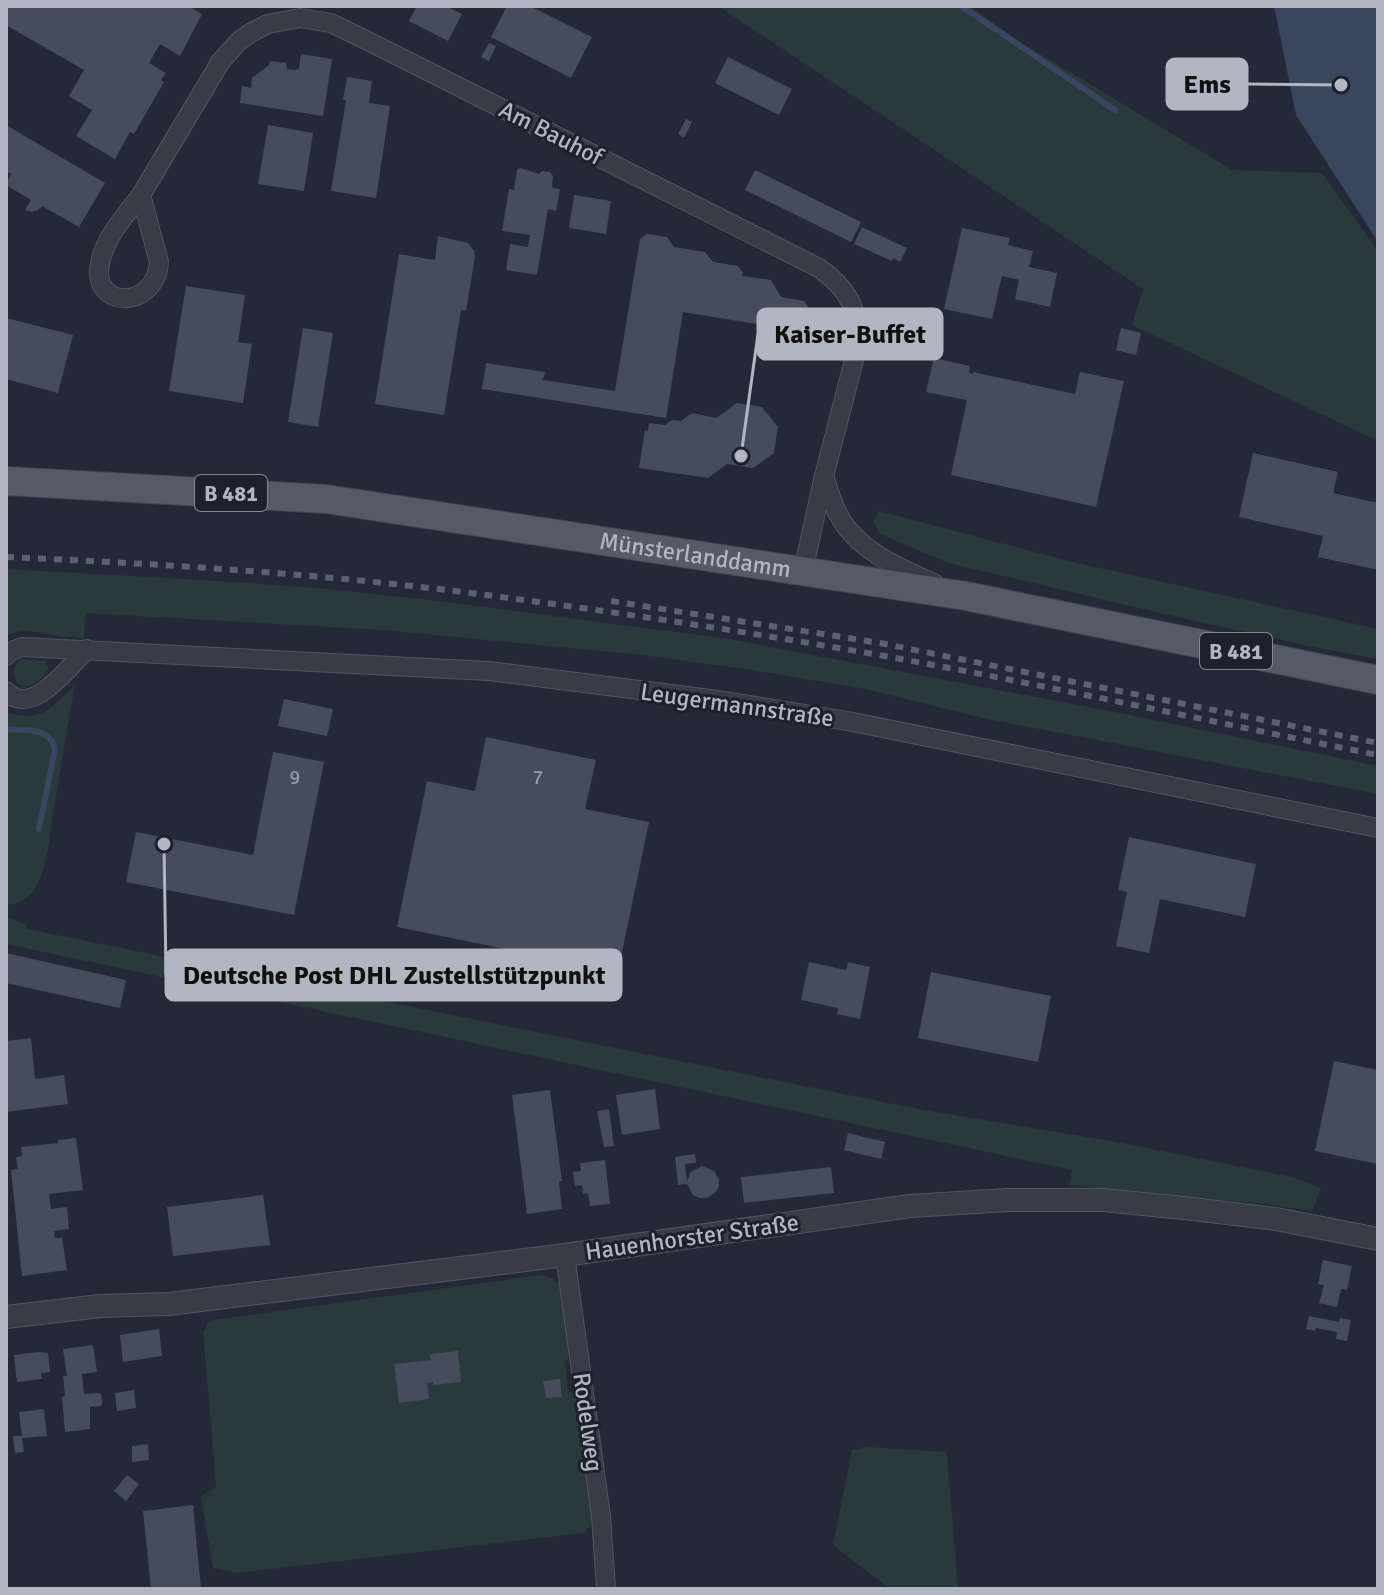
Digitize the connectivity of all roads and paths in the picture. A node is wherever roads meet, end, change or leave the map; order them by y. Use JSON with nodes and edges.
{"nodes":[{"id":1,"x":141,"y":195,"type":"junction"},
{"id":2,"x":824,"y":476,"type":"junction"},
{"id":3,"x":6,"y":481,"type":"edge"},
{"id":4,"x":803,"y":571,"type":"junction"},
{"id":5,"x":966,"y":596,"type":"junction"},
{"id":6,"x":87,"y":649,"type":"junction"},
{"id":7,"x":6,"y":656,"type":"edge"},
{"id":8,"x":1378,"y":680,"type":"edge"},
{"id":9,"x":6,"y":691,"type":"edge"},
{"id":10,"x":1378,"y":828,"type":"edge"},
{"id":11,"x":1378,"y":1239,"type":"edge"},
{"id":12,"x":565,"y":1255,"type":"junction"},
{"id":13,"x":6,"y":1317,"type":"edge"},
{"id":14,"x":606,"y":1589,"type":"edge"}],
"edges":[{"from":1,"to":1,"type":"street","name":"Am Bauhof"},
{"from":1,"to":2,"type":"street","name":"Am Bauhof"},
{"from":2,"to":4,"type":"street","name":"Am Bauhof"},
{"from":2,"to":5,"type":"street"},
{"from":3,"to":4,"type":"main road","name":"Münsterlanddamm","number":"B 481"},
{"from":4,"to":5,"type":"main road","name":"Münsterlanddamm","number":"B 481"},
{"from":5,"to":8,"type":"main road","name":"Münsterlanddamm","number":"B 481"},
{"from":6,"to":7,"type":"street","name":"Leugermannstraße"},
{"from":6,"to":9,"type":"street"},
{"from":6,"to":10,"type":"street","name":"Leugermannstraße"},
{"from":11,"to":12,"type":"street","name":"Hauenhorster Straße"},
{"from":12,"to":13,"type":"street","name":"Hauenhorster Straße"},
{"from":12,"to":14,"type":"street","name":"Rodelweg"}]}
